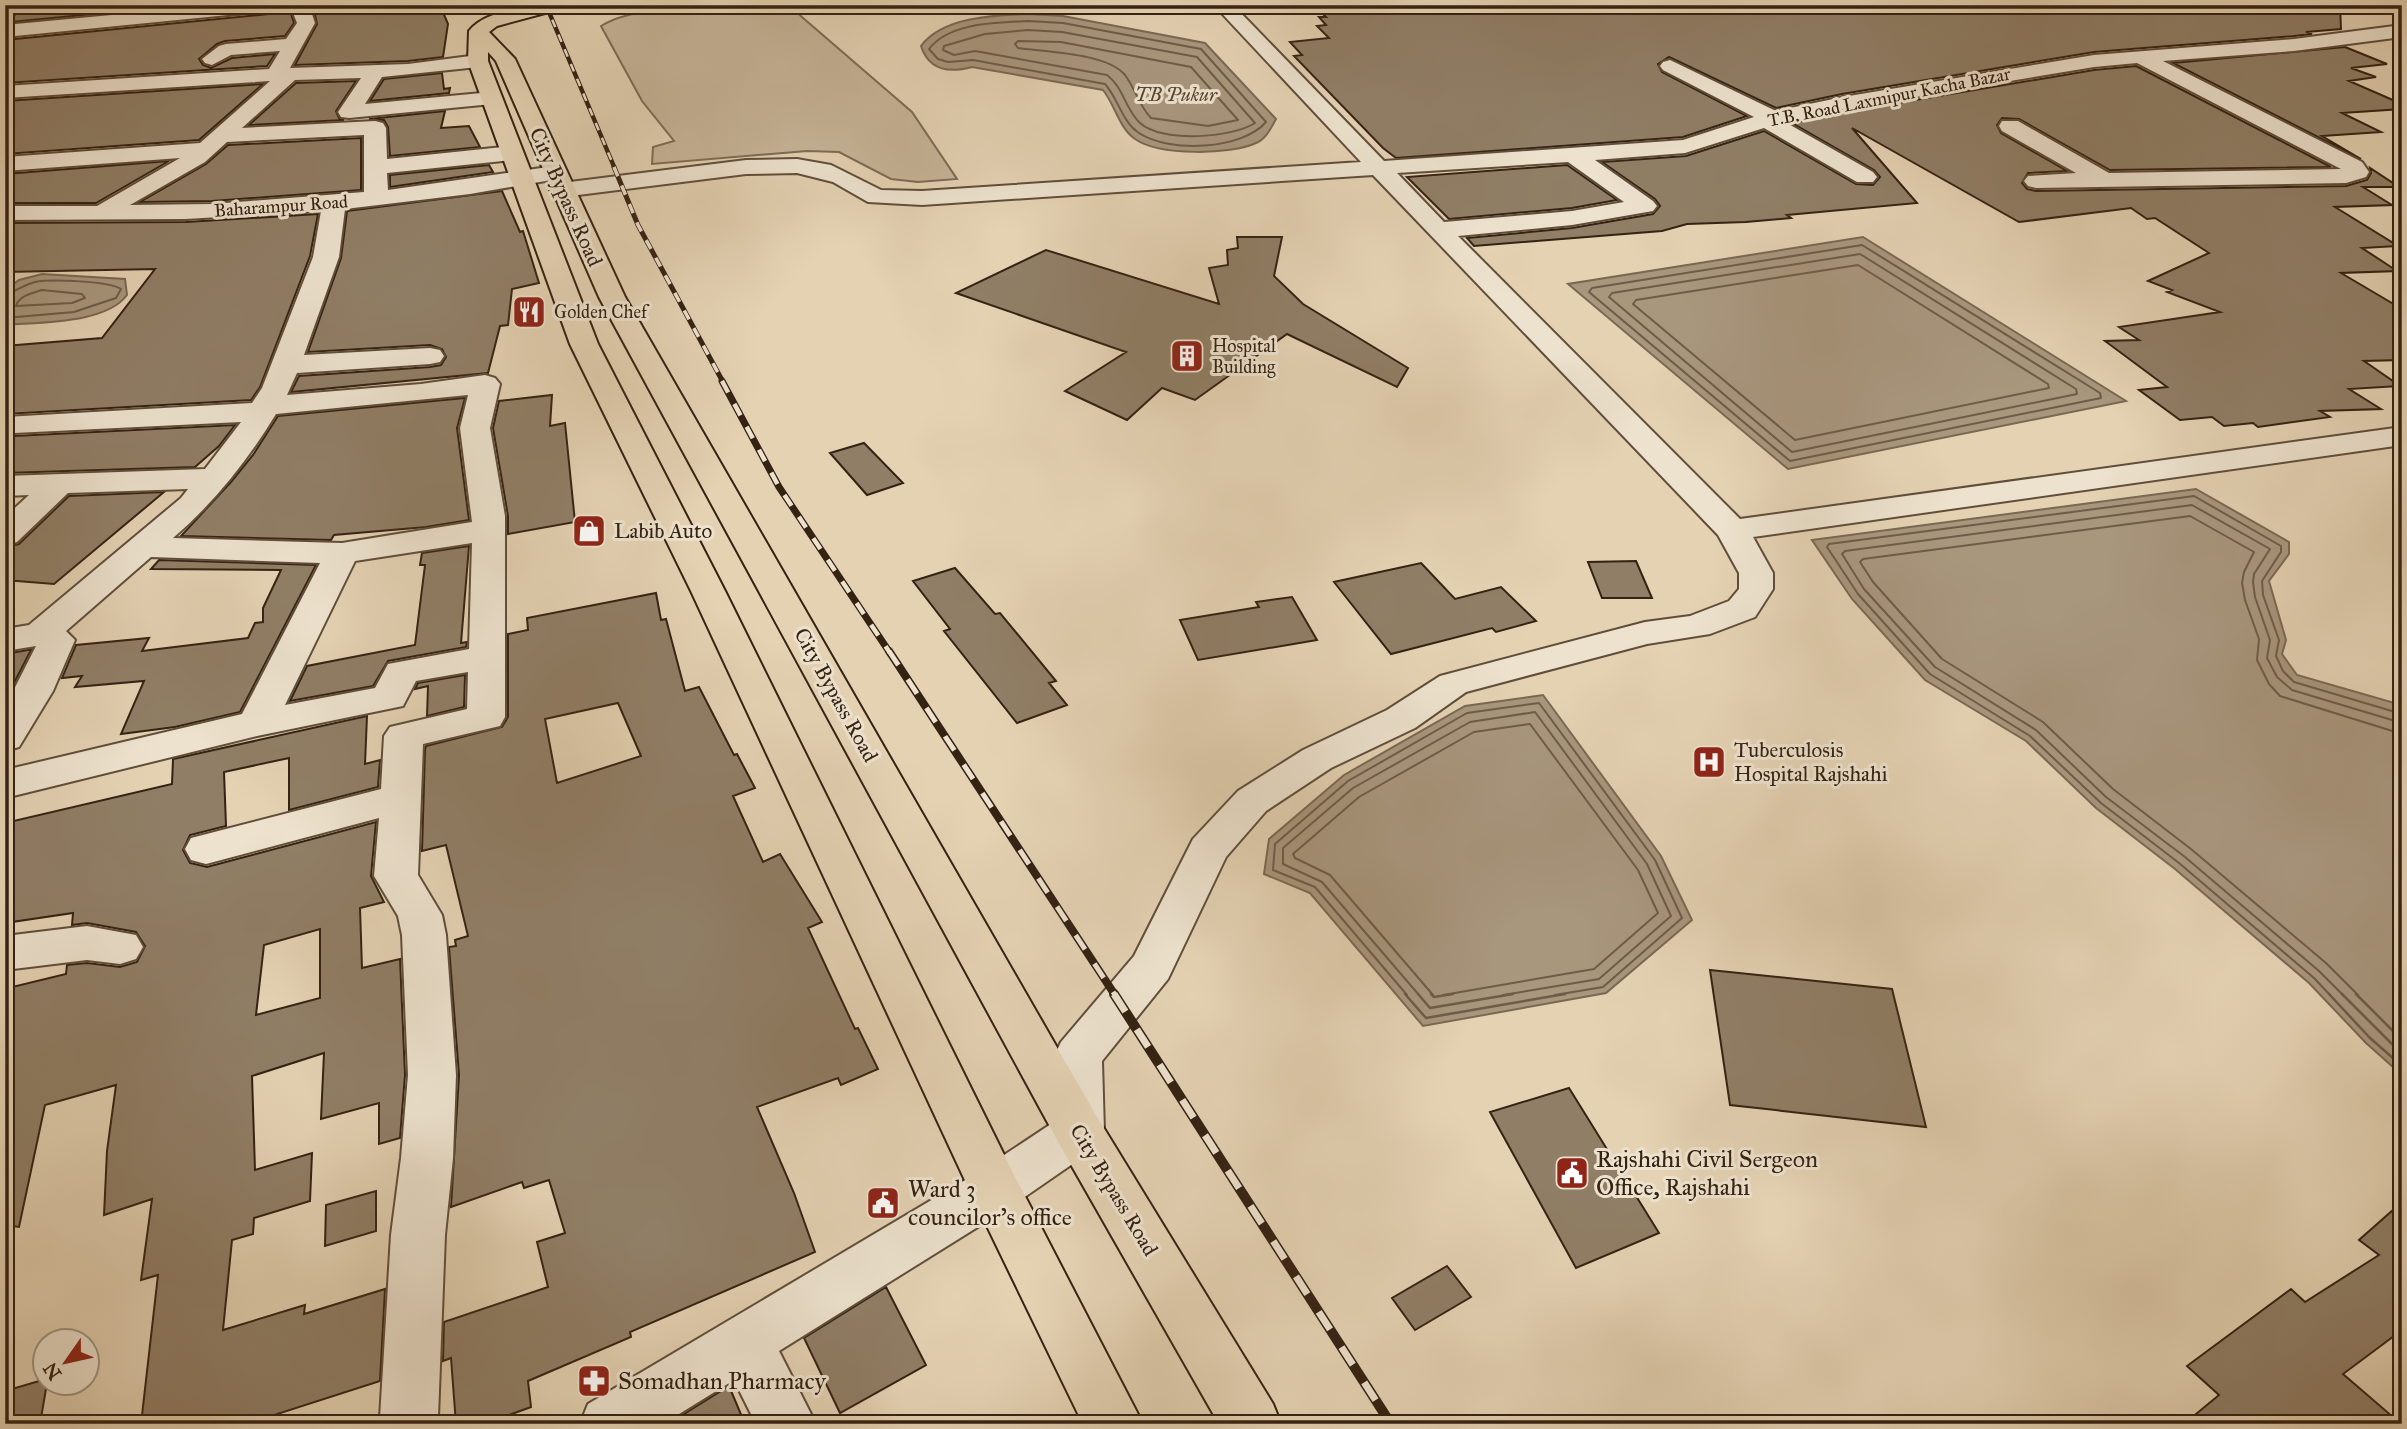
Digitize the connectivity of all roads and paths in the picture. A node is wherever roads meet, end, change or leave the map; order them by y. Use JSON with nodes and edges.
{"nodes":[{"id":1,"x":279,"y":5,"type":"edge"},
{"id":2,"x":312,"y":5,"type":"edge"},
{"id":3,"x":554,"y":5,"type":"edge"},
{"id":4,"x":1223,"y":5,"type":"edge"},
{"id":5,"x":5,"y":31,"type":"edge"},
{"id":6,"x":2402,"y":31,"type":"edge"},
{"id":7,"x":63,"y":38,"type":"dead end"},
{"id":8,"x":5,"y":43,"type":"edge"},
{"id":9,"x":293,"y":44,"type":"junction"},
{"id":10,"x":478,"y":46,"type":"junction"},
{"id":11,"x":2141,"y":58,"type":"junction"},
{"id":12,"x":1670,"y":66,"type":"dead end"},
{"id":13,"x":209,"y":69,"type":"junction"},
{"id":14,"x":376,"y":71,"type":"junction"},
{"id":15,"x":282,"y":75,"type":"junction"},
{"id":16,"x":131,"y":83,"type":"junction"},
{"id":17,"x":64,"y":88,"type":"junction"},
{"id":18,"x":41,"y":89,"type":"junction"},
{"id":19,"x":5,"y":92,"type":"edge"},
{"id":20,"x":492,"y":98,"type":"junction"},
{"id":21,"x":115,"y":104,"type":"dead end"},
{"id":22,"x":14,"y":113,"type":"dead end"},
{"id":23,"x":1769,"y":119,"type":"junction"},
{"id":24,"x":2010,"y":126,"type":"dead end"},
{"id":25,"x":212,"y":142,"type":"junction"},
{"id":26,"x":1573,"y":156,"type":"junction"},
{"id":27,"x":5,"y":164,"type":"edge"},
{"id":28,"x":373,"y":167,"type":"junction"},
{"id":29,"x":1379,"y":169,"type":"junction"},
{"id":30,"x":538,"y":174,"type":"junction"},
{"id":31,"x":1865,"y":177,"type":"dead end"},
{"id":32,"x":2101,"y":178,"type":"junction"},
{"id":33,"x":2036,"y":181,"type":"dead end"},
{"id":34,"x":376,"y":199,"type":"junction"},
{"id":35,"x":334,"y":203,"type":"junction"},
{"id":36,"x":99,"y":212,"type":"junction"},
{"id":37,"x":5,"y":213,"type":"edge"},
{"id":38,"x":1438,"y":230,"type":"junction"},
{"id":39,"x":430,"y":356,"type":"dead end"},
{"id":40,"x":286,"y":365,"type":"junction"},
{"id":41,"x":263,"y":409,"type":"junction"},
{"id":42,"x":14,"y":424,"type":"dead end"},
{"id":43,"x":2402,"y":436,"type":"edge"},
{"id":44,"x":214,"y":478,"type":"junction"},
{"id":45,"x":58,"y":485,"type":"junction"},
{"id":46,"x":5,"y":486,"type":"edge"},
{"id":47,"x":488,"y":530,"type":"junction"},
{"id":48,"x":1732,"y":530,"type":"junction"},
{"id":49,"x":5,"y":535,"type":"edge"},
{"id":50,"x":141,"y":547,"type":"junction"},
{"id":51,"x":342,"y":553,"type":"junction"},
{"id":52,"x":23,"y":637,"type":"edge"},
{"id":53,"x":487,"y":657,"type":"junction"},
{"id":54,"x":257,"y":723,"type":"junction"},
{"id":55,"x":5,"y":738,"type":"edge"},
{"id":56,"x":5,"y":784,"type":"edge"},
{"id":57,"x":401,"y":798,"type":"junction"},
{"id":58,"x":206,"y":849,"type":"dead end"},
{"id":59,"x":120,"y":947,"type":"dead end"},
{"id":60,"x":5,"y":953,"type":"edge"},
{"id":61,"x":1079,"y":1132,"type":"junction"},
{"id":62,"x":995,"y":1189,"type":"junction"},
{"id":63,"x":744,"y":1342,"type":"junction"},
{"id":64,"x":412,"y":1424,"type":"edge"},
{"id":65,"x":609,"y":1424,"type":"edge"},
{"id":66,"x":787,"y":1424,"type":"edge"},
{"id":67,"x":1114,"y":1424,"type":"edge"},
{"id":68,"x":1252,"y":1424,"type":"edge"}],
"edges":[{"from":1,"to":5,"type":"street"},
{"from":2,"to":9,"type":"street"},
{"from":3,"to":10,"type":"main road"},
{"from":4,"to":29,"type":"street"},
{"from":6,"to":11,"type":"street","name":"T.B. Road Laxmipur Kacha Bazar"},
{"from":7,"to":8,"type":"street"},
{"from":9,"to":13,"type":"street"},
{"from":9,"to":15,"type":"street"},
{"from":10,"to":14,"type":"street"},
{"from":10,"to":20,"type":"main road"},
{"from":10,"to":30,"type":"main road","name":"City Bypass Road"},
{"from":11,"to":23,"type":"street","name":"T.B. Road Laxmipur Kacha Bazar"},
{"from":11,"to":32,"type":"street"},
{"from":12,"to":23,"type":"street"},
{"from":13,"to":15,"type":"street"},
{"from":13,"to":16,"type":"street"},
{"from":13,"to":17,"type":"street"},
{"from":14,"to":15,"type":"street"},
{"from":14,"to":20,"type":"street"},
{"from":15,"to":25,"type":"street"},
{"from":16,"to":17,"type":"street"},
{"from":16,"to":21,"type":"street"},
{"from":17,"to":18,"type":"street"},
{"from":18,"to":19,"type":"street"},
{"from":18,"to":22,"type":"street"},
{"from":20,"to":30,"type":"main road"},
{"from":23,"to":26,"type":"street","name":"T.B. Road Laxmipur Kacha Bazar"},
{"from":23,"to":31,"type":"street"},
{"from":24,"to":32,"type":"street"},
{"from":25,"to":27,"type":"street"},
{"from":25,"to":28,"type":"street"},
{"from":25,"to":36,"type":"street"},
{"from":26,"to":29,"type":"street","name":"T.B. Road Laxmipur Kacha Bazar"},
{"from":26,"to":38,"type":"street"},
{"from":28,"to":30,"type":"street"},
{"from":28,"to":34,"type":"street"},
{"from":29,"to":30,"type":"street","name":"T.B. Road Laxmipur Kacha Bazar"},
{"from":29,"to":38,"type":"street"},
{"from":30,"to":34,"type":"street","name":"Baharampur Road"},
{"from":30,"to":61,"type":"main road","name":"City Bypass Road"},
{"from":30,"to":62,"type":"main road"},
{"from":32,"to":33,"type":"street"},
{"from":34,"to":35,"type":"street","name":"Baharampur Road"},
{"from":35,"to":36,"type":"street","name":"Baharampur Road"},
{"from":35,"to":40,"type":"street"},
{"from":36,"to":37,"type":"street","name":"Baharampur Road"},
{"from":38,"to":48,"type":"street"},
{"from":39,"to":40,"type":"street"},
{"from":40,"to":41,"type":"street"},
{"from":41,"to":42,"type":"street"},
{"from":41,"to":44,"type":"street"},
{"from":41,"to":47,"type":"street"},
{"from":43,"to":48,"type":"street"},
{"from":44,"to":45,"type":"street"},
{"from":44,"to":50,"type":"street"},
{"from":45,"to":46,"type":"street"},
{"from":45,"to":49,"type":"street"},
{"from":47,"to":51,"type":"street"},
{"from":47,"to":53,"type":"street"},
{"from":48,"to":61,"type":"street"},
{"from":50,"to":51,"type":"street"},
{"from":50,"to":52,"type":"street"},
{"from":51,"to":54,"type":"street"},
{"from":52,"to":55,"type":"street"},
{"from":53,"to":54,"type":"street"},
{"from":53,"to":57,"type":"street"},
{"from":54,"to":56,"type":"street"},
{"from":57,"to":58,"type":"street"},
{"from":57,"to":64,"type":"street"},
{"from":59,"to":60,"type":"street"},
{"from":61,"to":62,"type":"street"},
{"from":61,"to":68,"type":"main road","name":"City Bypass Road"},
{"from":62,"to":63,"type":"street"},
{"from":62,"to":67,"type":"main road"},
{"from":63,"to":65,"type":"street"},
{"from":63,"to":66,"type":"street"}]}
